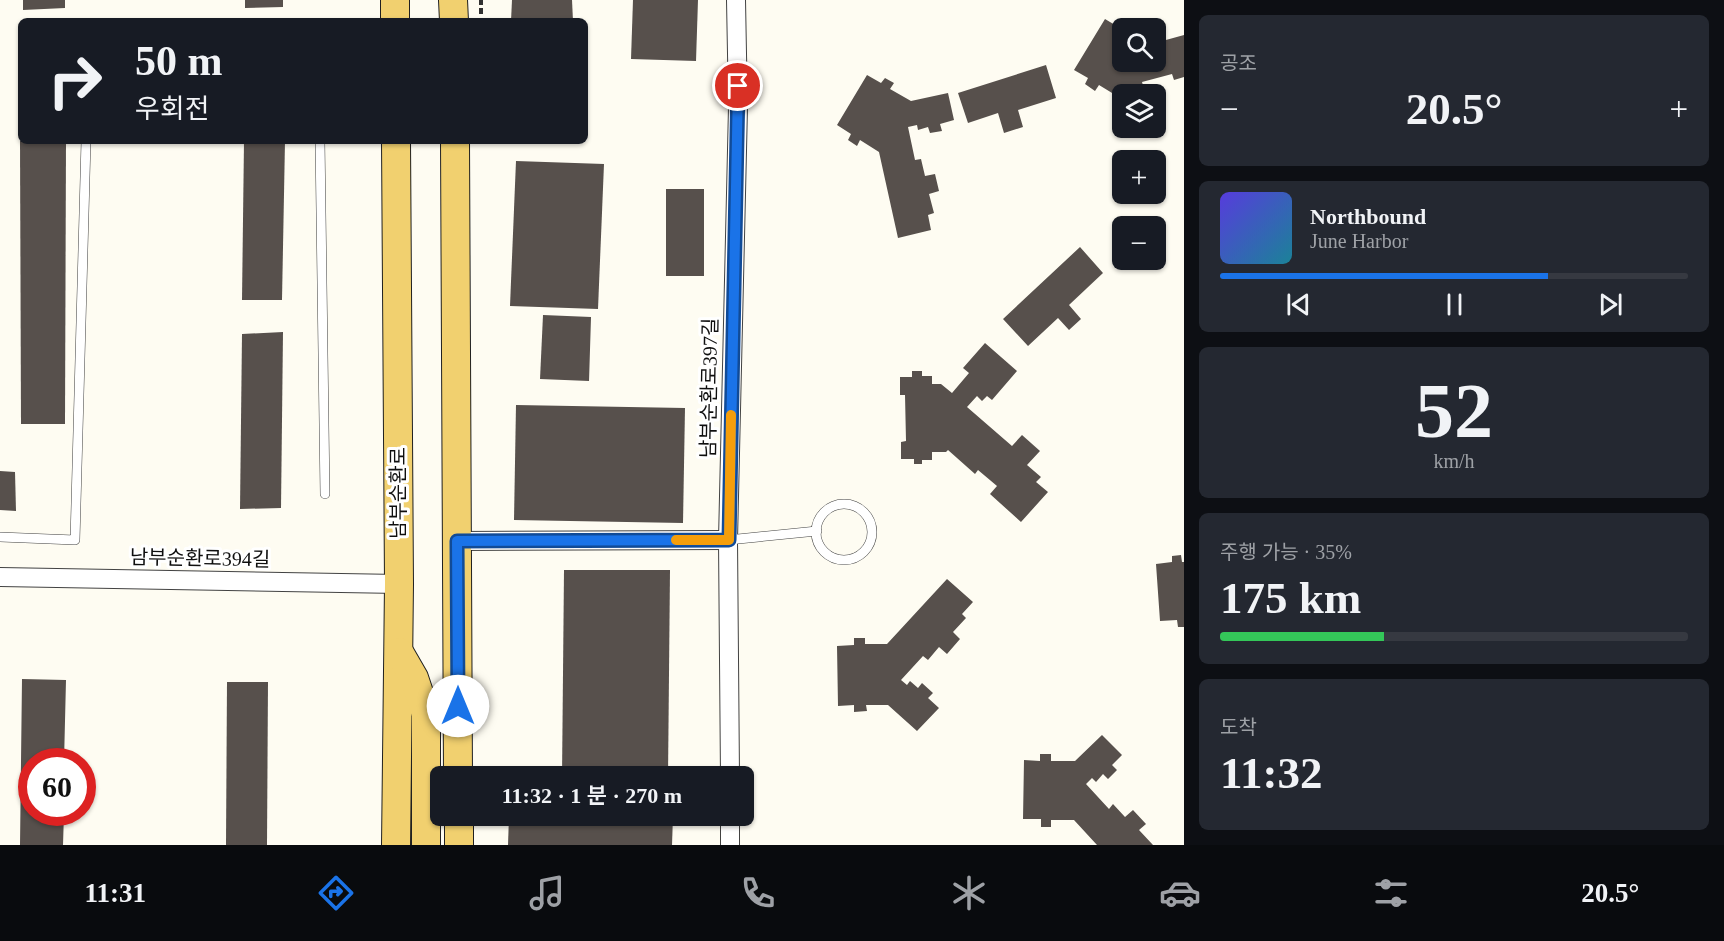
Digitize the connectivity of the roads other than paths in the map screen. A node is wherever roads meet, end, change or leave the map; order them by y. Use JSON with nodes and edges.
{"nodes":[{"id":1,"x":395,"y":0,"type":"edge"},
{"id":2,"x":453,"y":0,"type":"edge"},
{"id":3,"x":736,"y":0,"type":"edge"},
{"id":4,"x":395,"y":18,"type":"edge"},
{"id":5,"x":454,"y":18,"type":"edge"},
{"id":6,"x":86,"y":144,"type":"edge"},
{"id":7,"x":320,"y":144,"type":"edge"},
{"id":8,"x":396,"y":144,"type":"edge"},
{"id":9,"x":455,"y":144,"type":"edge"},
{"id":10,"x":326,"y":494,"type":"dead end"},
{"id":11,"x":817,"y":531,"type":"junction"},
{"id":12,"x":0,"y":537,"type":"edge"},
{"id":13,"x":729,"y":540,"type":"junction"},
{"id":14,"x":457,"y":541,"type":"junction"},
{"id":15,"x":0,"y":577,"type":"edge"},
{"id":16,"x":399,"y":584,"type":"junction"},
{"id":17,"x":398,"y":650,"type":"junction"},
{"id":18,"x":458,"y":766,"type":"edge"},
{"id":19,"x":730,"y":766,"type":"edge"},
{"id":20,"x":459,"y":826,"type":"edge"},
{"id":21,"x":730,"y":826,"type":"edge"},
{"id":22,"x":396,"y":845,"type":"edge"},
{"id":23,"x":426,"y":845,"type":"edge"},
{"id":24,"x":459,"y":845,"type":"edge"},
{"id":25,"x":730,"y":845,"type":"edge"}],
"edges":[{"from":1,"to":4,"type":"main road"},
{"from":2,"to":5,"type":"main road"},
{"from":3,"to":13,"type":"street","name":"남부순환로397길"},
{"from":6,"to":12,"type":"lane"},
{"from":7,"to":10,"type":"lane"},
{"from":8,"to":16,"type":"main road","name":"남부순환로"},
{"from":9,"to":14,"type":"main road"},
{"from":11,"to":11,"type":"lane"},
{"from":11,"to":13,"type":"lane"},
{"from":13,"to":14,"type":"street"},
{"from":13,"to":19,"type":"street","name":"남부순환로397길"},
{"from":14,"to":18,"type":"main road"},
{"from":15,"to":16,"type":"street","name":"남부순환로394길"},
{"from":16,"to":17,"type":"main road","name":"남부순환로"},
{"from":17,"to":22,"type":"main road","name":"남부순환로"},
{"from":17,"to":23,"type":"main road"},
{"from":20,"to":24,"type":"main road"},
{"from":21,"to":25,"type":"street"}]}
